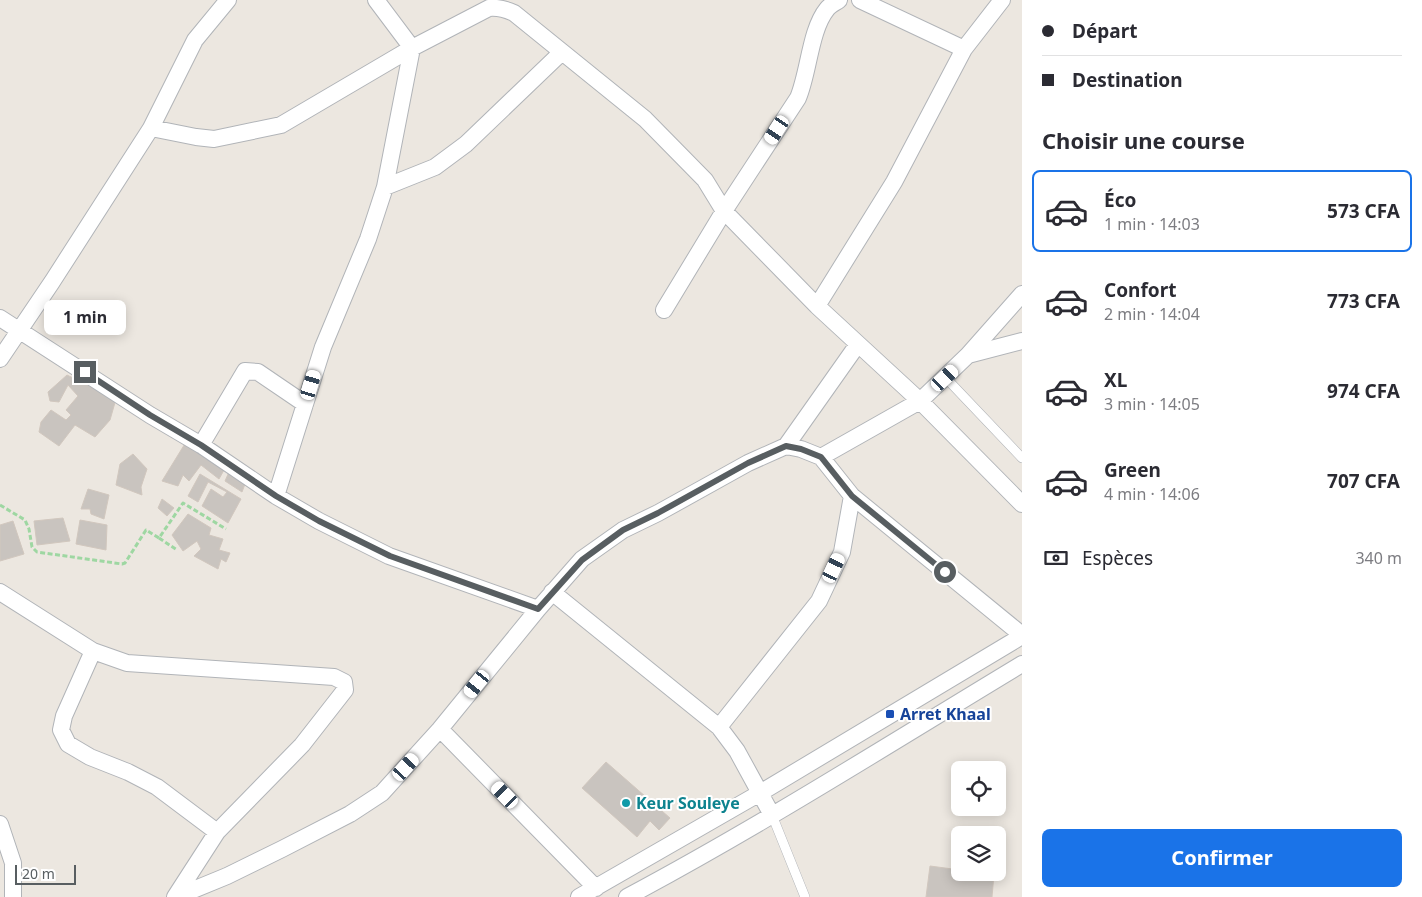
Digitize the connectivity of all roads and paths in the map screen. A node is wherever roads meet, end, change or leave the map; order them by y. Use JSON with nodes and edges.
{"nodes":[{"id":1,"x":228,"y":0,"type":"edge"},
{"id":2,"x":376,"y":0,"type":"edge"},
{"id":3,"x":518,"y":0,"type":"edge"},
{"id":4,"x":860,"y":0,"type":"edge"},
{"id":5,"x":1002,"y":0,"type":"edge"},
{"id":6,"x":832,"y":3,"type":"edge"},
{"id":7,"x":502,"y":9,"type":"junction"},
{"id":8,"x":412,"y":48,"type":"junction"},
{"id":9,"x":964,"y":49,"type":"junction"},
{"id":10,"x":562,"y":52,"type":"junction"},
{"id":11,"x":151,"y":128,"type":"junction"},
{"id":12,"x":385,"y":187,"type":"junction"},
{"id":13,"x":724,"y":211,"type":"junction"},
{"id":14,"x":1022,"y":294,"type":"edge"},
{"id":15,"x":817,"y":306,"type":"junction"},
{"id":16,"x":664,"y":310,"type":"dead end"},
{"id":17,"x":0,"y":318,"type":"edge"},
{"id":18,"x":20,"y":330,"type":"junction"},
{"id":19,"x":1022,"y":341,"type":"edge"},
{"id":20,"x":858,"y":344,"type":"junction"},
{"id":21,"x":968,"y":356,"type":"junction"},
{"id":22,"x":0,"y":359,"type":"edge"},
{"id":23,"x":945,"y":378,"type":"junction"},
{"id":24,"x":920,"y":401,"type":"junction"},
{"id":25,"x":305,"y":404,"type":"junction"},
{"id":26,"x":201,"y":445,"type":"junction"},
{"id":27,"x":786,"y":446,"type":"junction"},
{"id":28,"x":821,"y":457,"type":"junction"},
{"id":29,"x":1022,"y":458,"type":"edge"},
{"id":30,"x":276,"y":496,"type":"junction"},
{"id":31,"x":852,"y":496,"type":"junction"},
{"id":32,"x":1022,"y":504,"type":"edge"},
{"id":33,"x":0,"y":505,"type":"edge"},
{"id":34,"x":226,"y":529,"type":"dead end"},
{"id":35,"x":159,"y":538,"type":"junction"},
{"id":36,"x":177,"y":550,"type":"dead end"},
{"id":37,"x":0,"y":592,"type":"edge"},
{"id":38,"x":552,"y":592,"type":"junction"},
{"id":39,"x":538,"y":609,"type":"junction"},
{"id":40,"x":1022,"y":636,"type":"edge"},
{"id":41,"x":93,"y":650,"type":"junction"},
{"id":42,"x":1022,"y":664,"type":"edge"},
{"id":43,"x":719,"y":727,"type":"junction"},
{"id":44,"x":440,"y":728,"type":"junction"},
{"id":45,"x":760,"y":792,"type":"junction"},
{"id":46,"x":772,"y":815,"type":"junction"},
{"id":47,"x":0,"y":824,"type":"edge"},
{"id":48,"x":217,"y":832,"type":"junction"},
{"id":49,"x":596,"y":888,"type":"junction"},
{"id":50,"x":13,"y":897,"type":"edge"},
{"id":51,"x":176,"y":897,"type":"edge"},
{"id":52,"x":579,"y":897,"type":"edge"},
{"id":53,"x":627,"y":897,"type":"edge"},
{"id":54,"x":805,"y":897,"type":"edge"}],
"edges":[{"from":1,"to":11,"type":"street"},
{"from":2,"to":8,"type":"street"},
{"from":3,"to":7,"type":"street"},
{"from":4,"to":9,"type":"street"},
{"from":5,"to":9,"type":"street"},
{"from":6,"to":13,"type":"street"},
{"from":7,"to":8,"type":"street"},
{"from":7,"to":10,"type":"street"},
{"from":8,"to":11,"type":"street"},
{"from":8,"to":12,"type":"street"},
{"from":9,"to":15,"type":"street"},
{"from":10,"to":12,"type":"street"},
{"from":10,"to":13,"type":"street"},
{"from":11,"to":18,"type":"street"},
{"from":12,"to":25,"type":"street"},
{"from":13,"to":15,"type":"street"},
{"from":13,"to":16,"type":"street"},
{"from":14,"to":21,"type":"street"},
{"from":15,"to":20,"type":"street"},
{"from":17,"to":18,"type":"street"},
{"from":18,"to":22,"type":"street"},
{"from":18,"to":26,"type":"street"},
{"from":19,"to":21,"type":"street"},
{"from":20,"to":24,"type":"street"},
{"from":20,"to":27,"type":"street"},
{"from":21,"to":23,"type":"street"},
{"from":23,"to":24,"type":"street"},
{"from":23,"to":29,"type":"lane"},
{"from":24,"to":28,"type":"street"},
{"from":24,"to":32,"type":"street"},
{"from":25,"to":26,"type":"street"},
{"from":25,"to":30,"type":"street"},
{"from":26,"to":30,"type":"street"},
{"from":27,"to":28,"type":"street"},
{"from":27,"to":38,"type":"street"},
{"from":28,"to":31,"type":"street"},
{"from":30,"to":39,"type":"street"},
{"from":31,"to":40,"type":"street"},
{"from":31,"to":43,"type":"street"},
{"from":33,"to":35,"type":"path"},
{"from":34,"to":35,"type":"path"},
{"from":35,"to":36,"type":"path"},
{"from":37,"to":41,"type":"street"},
{"from":38,"to":39,"type":"street"},
{"from":38,"to":43,"type":"street"},
{"from":39,"to":44,"type":"street"},
{"from":40,"to":45,"type":"street"},
{"from":41,"to":48,"type":"street"},
{"from":41,"to":48,"type":"street"},
{"from":42,"to":46,"type":"street"},
{"from":43,"to":45,"type":"street"},
{"from":44,"to":49,"type":"street"},
{"from":44,"to":51,"type":"street"},
{"from":45,"to":46,"type":"street"},
{"from":45,"to":49,"type":"street"},
{"from":46,"to":53,"type":"street"},
{"from":46,"to":54,"type":"lane"},
{"from":47,"to":50,"type":"street"},
{"from":48,"to":51,"type":"street"},
{"from":49,"to":52,"type":"street"}]}
